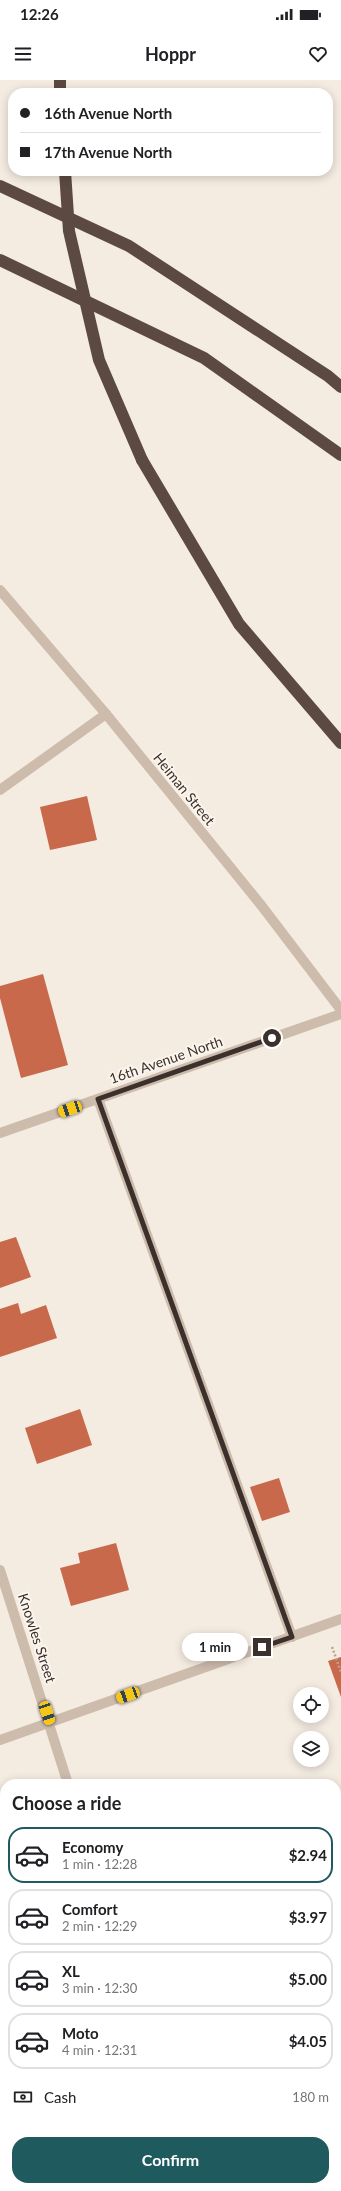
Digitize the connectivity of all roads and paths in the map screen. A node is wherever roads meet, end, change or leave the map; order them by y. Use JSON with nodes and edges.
{"nodes":[{"id":1,"x":65,"y":176,"type":"edge"},
{"id":2,"x":0,"y":186,"type":"edge"},
{"id":3,"x":0,"y":260,"type":"edge"},
{"id":4,"x":341,"y":387,"type":"edge"},
{"id":5,"x":341,"y":454,"type":"edge"},
{"id":6,"x":0,"y":590,"type":"edge"},
{"id":7,"x":106,"y":714,"type":"junction"},
{"id":8,"x":341,"y":743,"type":"edge"},
{"id":9,"x":0,"y":790,"type":"edge"},
{"id":10,"x":341,"y":1010,"type":"edge"},
{"id":11,"x":341,"y":1014,"type":"edge"},
{"id":12,"x":98,"y":1099,"type":"junction"},
{"id":13,"x":0,"y":1133,"type":"edge"},
{"id":14,"x":0,"y":1570,"type":"edge"},
{"id":15,"x":341,"y":1619,"type":"edge"},
{"id":16,"x":292,"y":1637,"type":"junction"},
{"id":17,"x":332,"y":1647,"type":"dead end"},
{"id":18,"x":341,"y":1672,"type":"edge"},
{"id":19,"x":50,"y":1723,"type":"junction"},
{"id":20,"x":0,"y":1740,"type":"edge"},
{"id":21,"x":67,"y":1779,"type":"edge"}],
"edges":[{"from":1,"to":8,"type":"highway","bridge":true},
{"from":2,"to":4,"type":"highway"},
{"from":3,"to":5,"type":"highway"},
{"from":6,"to":7,"type":"street","name":"Heiman Street"},
{"from":7,"to":9,"type":"street"},
{"from":7,"to":10,"type":"street","name":"Heiman Street"},
{"from":11,"to":12,"type":"street","name":"16th Avenue North"},
{"from":12,"to":13,"type":"street","name":"16th Avenue North"},
{"from":12,"to":16,"type":"street"},
{"from":14,"to":19,"type":"street","name":"Knowles Street"},
{"from":15,"to":16,"type":"street"},
{"from":16,"to":19,"type":"street"},
{"from":17,"to":18,"type":"path"},
{"from":19,"to":20,"type":"street"},
{"from":19,"to":21,"type":"street","name":"Knowles Street"}]}
